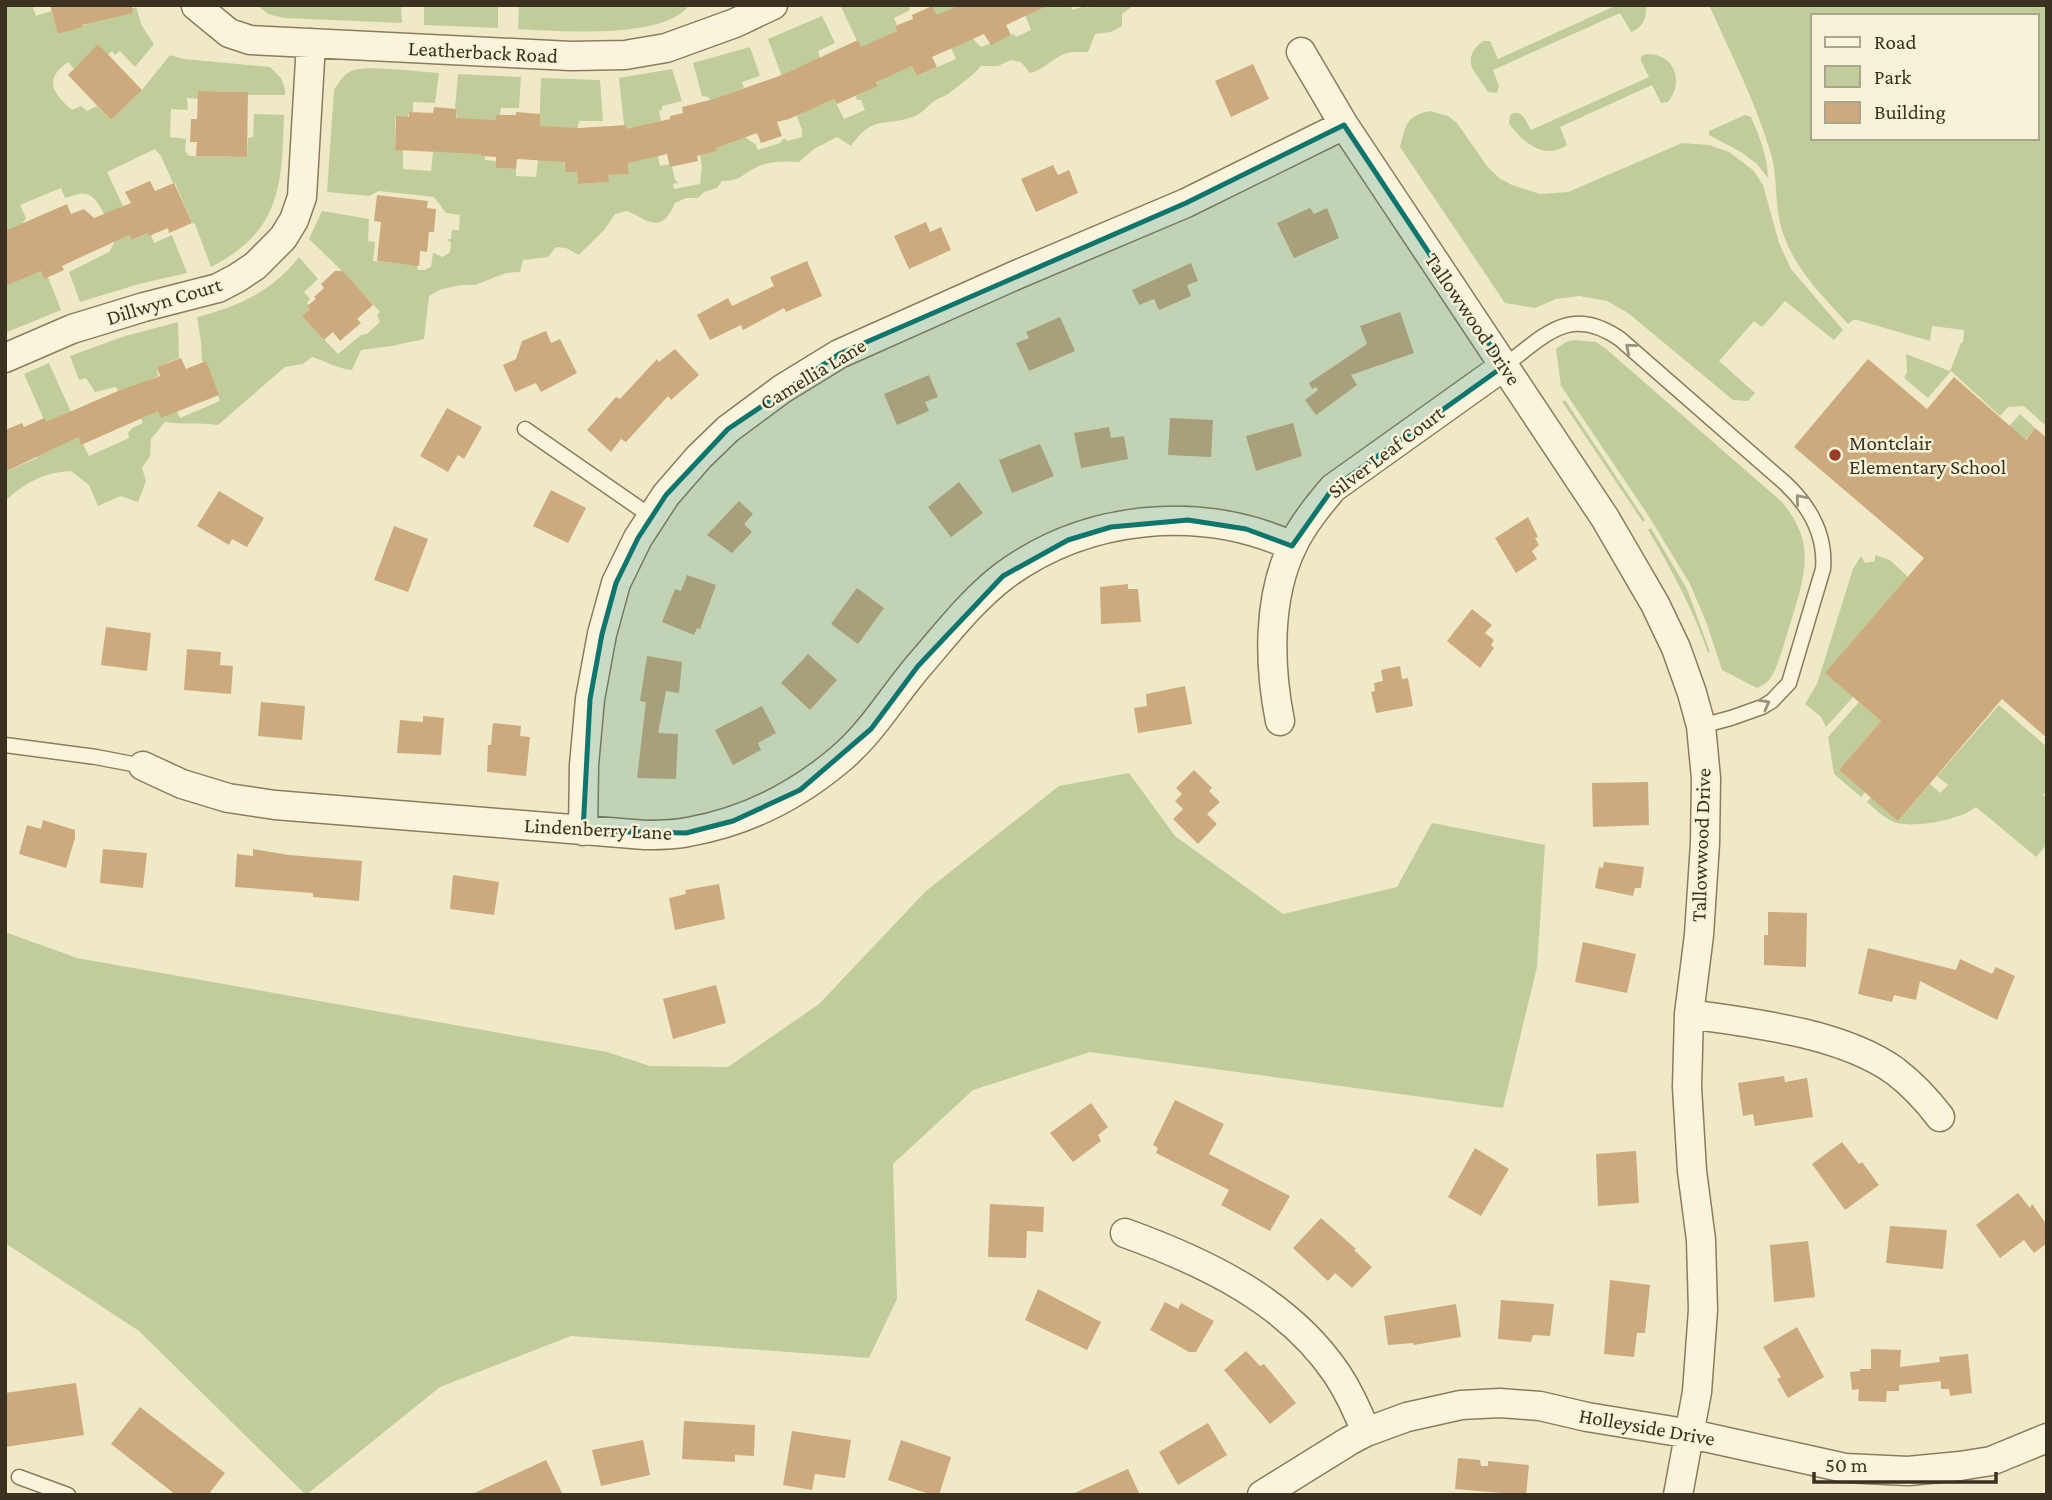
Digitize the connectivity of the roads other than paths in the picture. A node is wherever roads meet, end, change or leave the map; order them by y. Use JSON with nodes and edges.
{"nodes":[{"id":1,"x":196,"y":5,"type":"edge"},
{"id":2,"x":774,"y":5,"type":"edge"},
{"id":3,"x":731,"y":14,"type":"edge"},
{"id":4,"x":311,"y":43,"type":"junction"},
{"id":5,"x":1301,"y":52,"type":"dead end"},
{"id":6,"x":1344,"y":125,"type":"junction"},
{"id":7,"x":5,"y":358,"type":"edge"},
{"id":8,"x":1504,"y":366,"type":"junction"},
{"id":9,"x":526,"y":429,"type":"dead end"},
{"id":10,"x":652,"y":517,"type":"junction"},
{"id":11,"x":1293,"y":545,"type":"junction"},
{"id":12,"x":1280,"y":722,"type":"dead end"},
{"id":13,"x":1701,"y":726,"type":"junction"},
{"id":14,"x":5,"y":745,"type":"edge"},
{"id":15,"x":143,"y":766,"type":"joint"},
{"id":16,"x":583,"y":831,"type":"junction"},
{"id":17,"x":1689,"y":1014,"type":"junction"},
{"id":18,"x":1940,"y":1117,"type":"dead end"},
{"id":19,"x":1125,"y":1233,"type":"dead end"},
{"id":20,"x":1366,"y":1432,"type":"junction"},
{"id":21,"x":1691,"y":1434,"type":"junction"},
{"id":22,"x":2047,"y":1438,"type":"edge"},
{"id":23,"x":19,"y":1477,"type":"dead end"},
{"id":24,"x":68,"y":1495,"type":"edge"},
{"id":25,"x":1262,"y":1495,"type":"edge"},
{"id":26,"x":1678,"y":1495,"type":"edge"}],
"edges":[{"from":1,"to":4,"type":"street","name":"Leatherback Road"},
{"from":2,"to":3,"type":"street","name":"Leatherback Road"},
{"from":3,"to":4,"type":"street","name":"Leatherback Road"},
{"from":4,"to":7,"type":"street","name":"Dillwyn Court"},
{"from":5,"to":6,"type":"street","name":"Tallowwood Drive"},
{"from":6,"to":8,"type":"street","name":"Tallowwood Drive"},
{"from":6,"to":10,"type":"street","name":"Camellia Lane"},
{"from":8,"to":11,"type":"street","name":"Silver Leaf Court"},
{"from":8,"to":13,"type":"street","name":"Tallowwood Drive"},
{"from":13,"to":8,"type":"lane","one_way":true},
{"from":9,"to":10,"type":"lane"},
{"from":10,"to":16,"type":"street","name":"Camellia Lane"},
{"from":11,"to":12,"type":"street","name":"Silver Leaf Court"},
{"from":11,"to":16,"type":"street","name":"Lindenberry Lane"},
{"from":13,"to":17,"type":"street","name":"Tallowwood Drive"},
{"from":14,"to":15,"type":"lane","name":"Lindenberry Lane"},
{"from":15,"to":16,"type":"street","name":"Lindenberry Lane"},
{"from":17,"to":18,"type":"street"},
{"from":17,"to":21,"type":"street","name":"Tallowwood Drive"},
{"from":19,"to":20,"type":"street"},
{"from":20,"to":21,"type":"street","name":"Holleyside Drive"},
{"from":20,"to":25,"type":"street","name":"Holleyside Drive"},
{"from":21,"to":22,"type":"street","name":"Holleyside Drive"},
{"from":21,"to":26,"type":"street","name":"Tallowwood Drive"},
{"from":23,"to":24,"type":"lane"}]}
